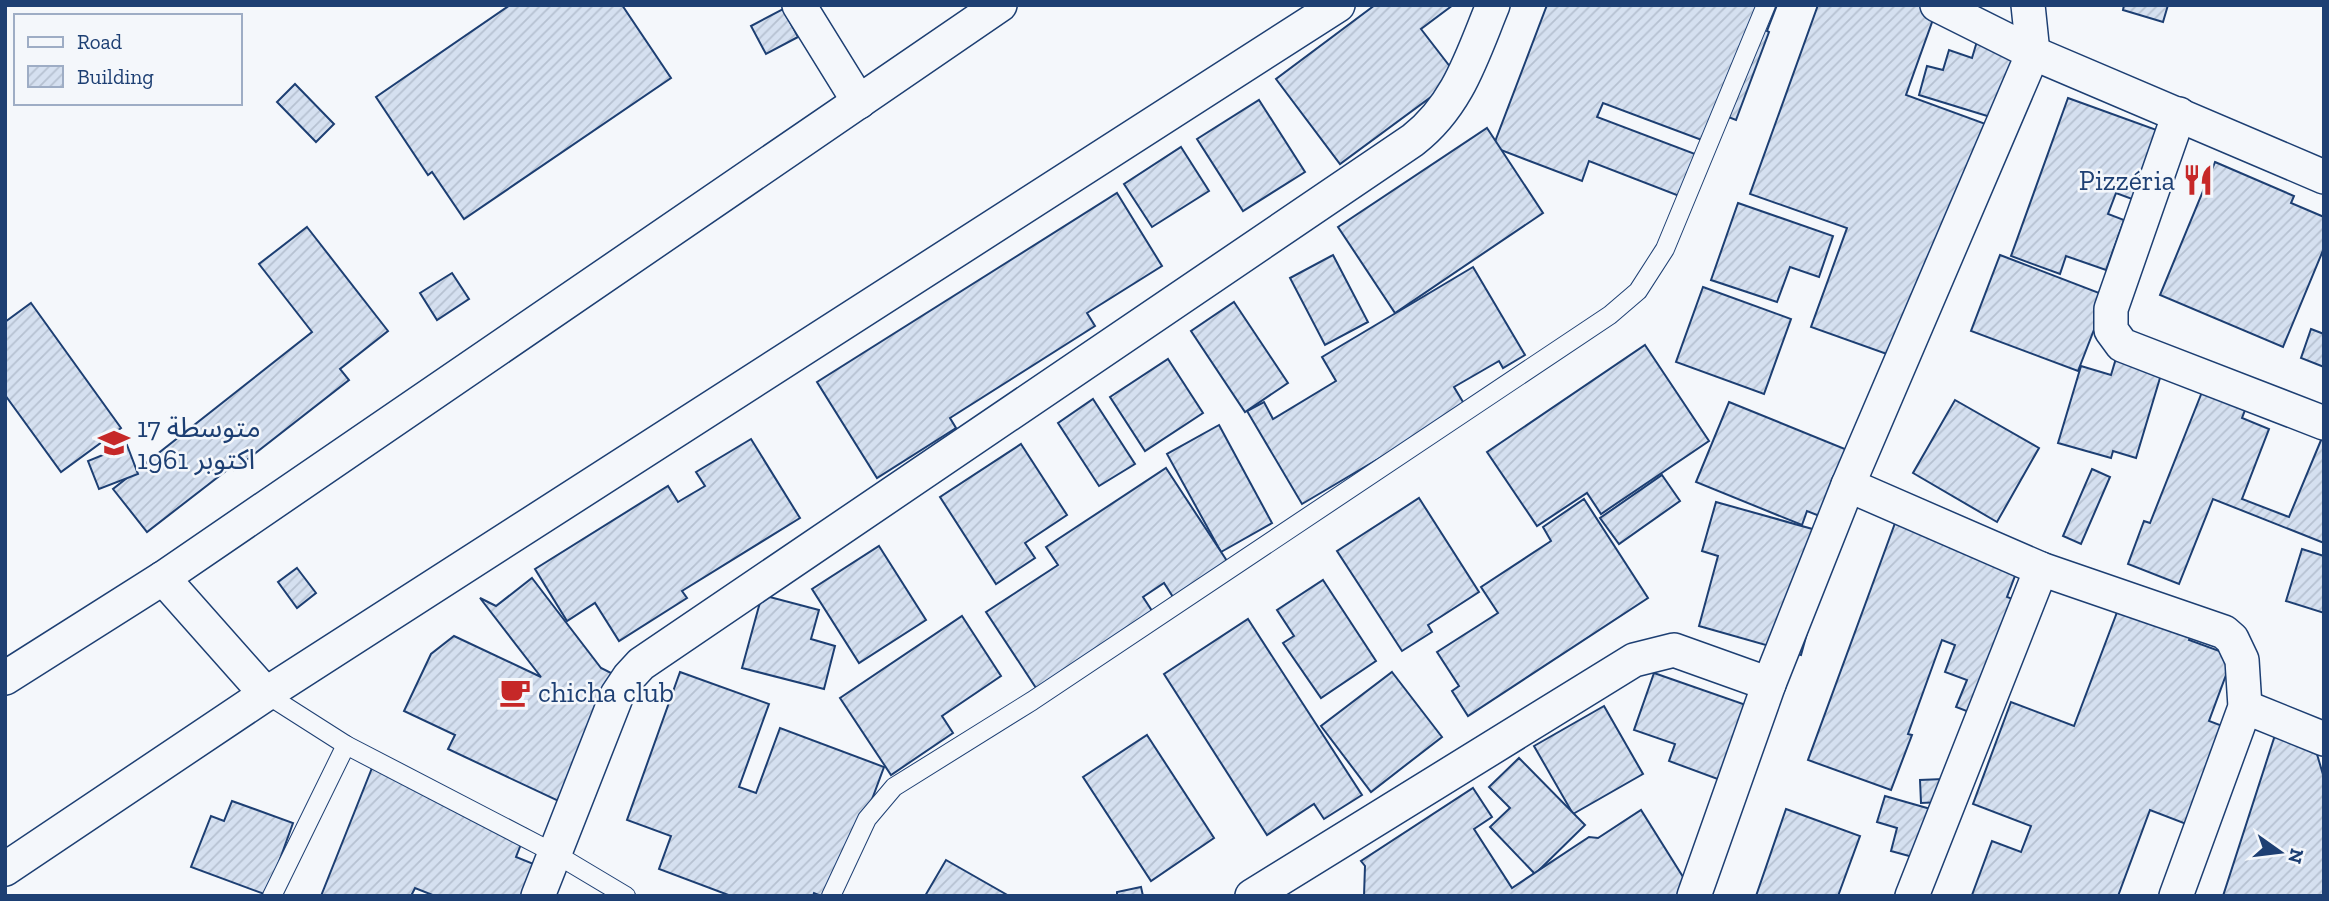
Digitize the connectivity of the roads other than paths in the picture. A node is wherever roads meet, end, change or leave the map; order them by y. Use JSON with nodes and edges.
{"nodes":[{"id":1,"x":799,"y":5,"type":"edge"},
{"id":2,"x":1000,"y":5,"type":"edge"},
{"id":3,"x":1338,"y":5,"type":"edge"},
{"id":4,"x":1493,"y":5,"type":"edge"},
{"id":5,"x":1766,"y":5,"type":"edge"},
{"id":6,"x":1937,"y":5,"type":"edge"},
{"id":7,"x":2028,"y":5,"type":"edge"},
{"id":8,"x":2033,"y":53,"type":"junction"},
{"id":9,"x":859,"y":102,"type":"junction"},
{"id":10,"x":2179,"y":114,"type":"junction"},
{"id":11,"x":2324,"y":177,"type":"edge"},
{"id":12,"x":2324,"y":423,"type":"edge"},
{"id":13,"x":1848,"y":485,"type":"junction"},
{"id":14,"x":2041,"y":569,"type":"junction"},
{"id":15,"x":163,"y":578,"type":"junction"},
{"id":16,"x":5,"y":678,"type":"edge"},
{"id":17,"x":1769,"y":684,"type":"junction"},
{"id":18,"x":266,"y":694,"type":"junction"},
{"id":19,"x":2245,"y":707,"type":"junction"},
{"id":20,"x":2324,"y":739,"type":"edge"},
{"id":21,"x":346,"y":745,"type":"junction"},
{"id":22,"x":554,"y":853,"type":"junction"},
{"id":23,"x":5,"y":869,"type":"edge"},
{"id":24,"x":272,"y":896,"type":"edge"},
{"id":25,"x":538,"y":896,"type":"edge"},
{"id":26,"x":626,"y":896,"type":"edge"},
{"id":27,"x":831,"y":896,"type":"edge"},
{"id":28,"x":1252,"y":896,"type":"edge"},
{"id":29,"x":1694,"y":896,"type":"edge"},
{"id":30,"x":1912,"y":896,"type":"edge"},
{"id":31,"x":2176,"y":896,"type":"edge"}],
"edges":[{"from":1,"to":9,"type":"street"},
{"from":2,"to":9,"type":"street"},
{"from":3,"to":18,"type":"street"},
{"from":4,"to":22,"type":"street"},
{"from":5,"to":27,"type":"lane"},
{"from":6,"to":8,"type":"street"},
{"from":7,"to":8,"type":"street"},
{"from":8,"to":10,"type":"street"},
{"from":8,"to":13,"type":"street"},
{"from":9,"to":15,"type":"street"},
{"from":10,"to":11,"type":"street"},
{"from":10,"to":12,"type":"street"},
{"from":13,"to":14,"type":"street"},
{"from":13,"to":17,"type":"street"},
{"from":14,"to":19,"type":"street"},
{"from":14,"to":30,"type":"street"},
{"from":15,"to":16,"type":"street"},
{"from":15,"to":18,"type":"street"},
{"from":17,"to":28,"type":"street"},
{"from":17,"to":29,"type":"street"},
{"from":18,"to":21,"type":"lane"},
{"from":18,"to":23,"type":"street"},
{"from":19,"to":20,"type":"street"},
{"from":19,"to":31,"type":"street"},
{"from":21,"to":22,"type":"lane"},
{"from":21,"to":24,"type":"lane"},
{"from":22,"to":25,"type":"street"},
{"from":22,"to":26,"type":"lane"}]}
